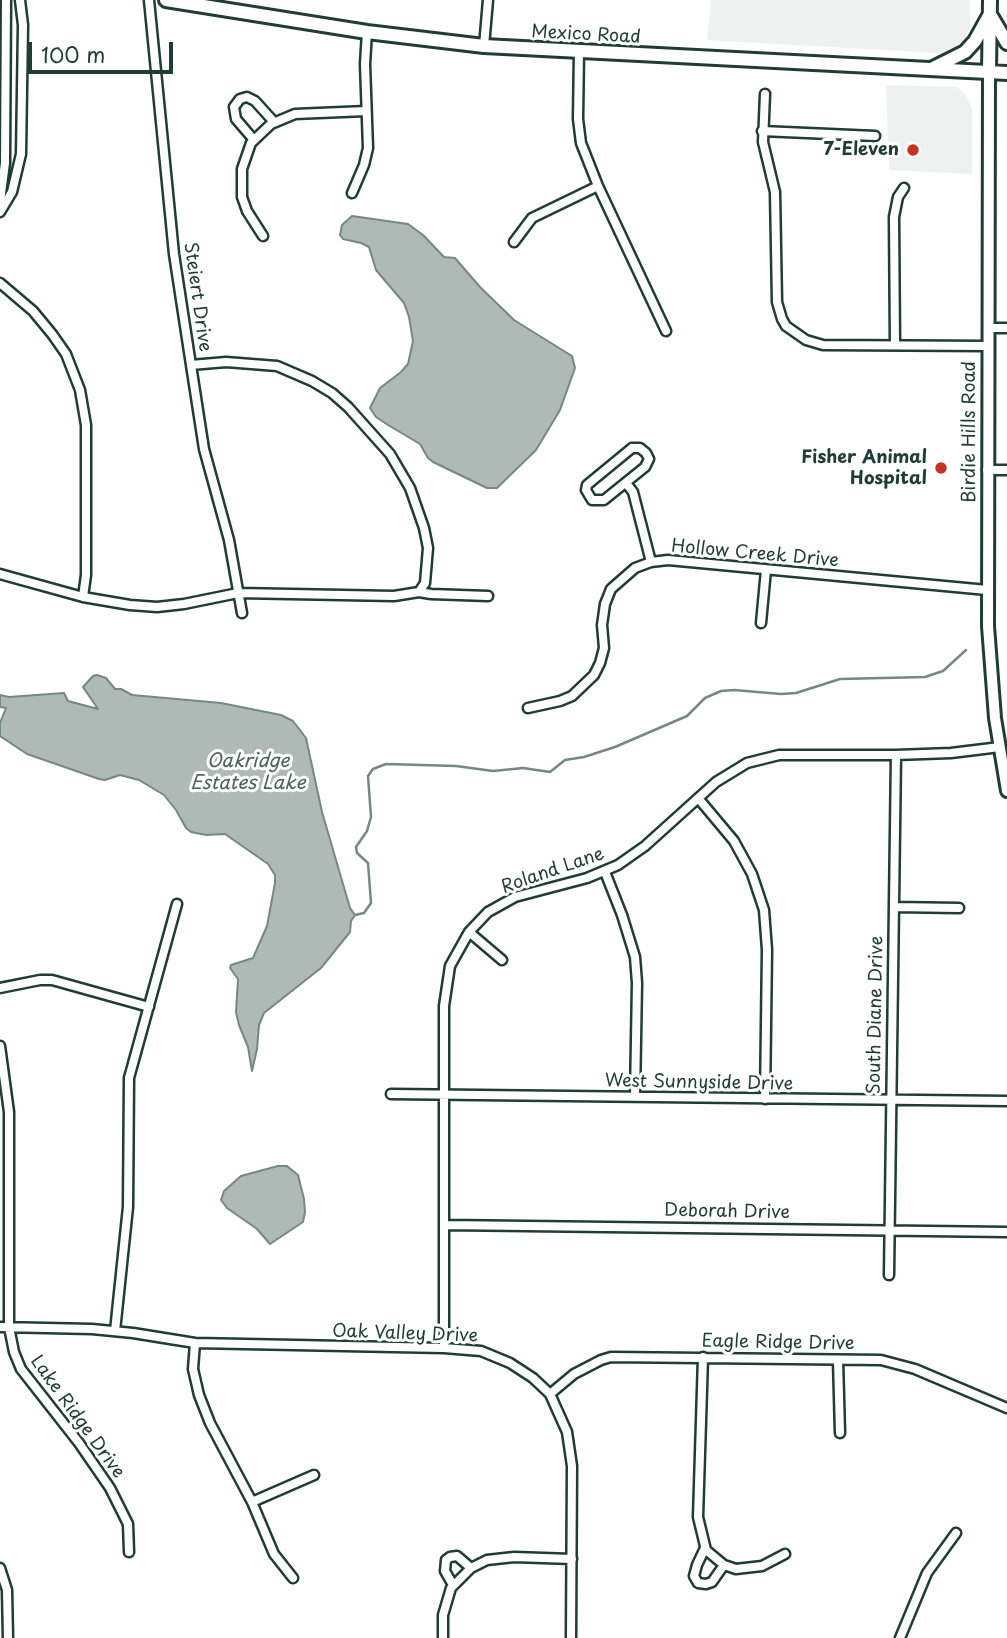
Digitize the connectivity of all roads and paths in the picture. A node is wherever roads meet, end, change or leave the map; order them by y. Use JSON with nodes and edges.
{"nodes":[{"id":1,"x":6,"y":0,"type":"edge"},
{"id":2,"x":20,"y":0,"type":"edge"},
{"id":3,"x":149,"y":0,"type":"edge"},
{"id":4,"x":166,"y":0,"type":"edge"},
{"id":5,"x":488,"y":0,"type":"edge"},
{"id":6,"x":990,"y":0,"type":"edge"},
{"id":7,"x":990,"y":14,"type":"junction"},
{"id":8,"x":368,"y":32,"type":"junction"},
{"id":9,"x":1007,"y":43,"type":"edge"},
{"id":10,"x":484,"y":46,"type":"junction"},
{"id":11,"x":579,"y":52,"type":"junction"},
{"id":12,"x":929,"y":69,"type":"junction"},
{"id":13,"x":989,"y":72,"type":"junction"},
{"id":14,"x":1007,"y":73,"type":"edge"},
{"id":15,"x":765,"y":94,"type":"dead end"},
{"id":16,"x":366,"y":111,"type":"junction"},
{"id":17,"x":274,"y":122,"type":"junction"},
{"id":18,"x":762,"y":131,"type":"junction"},
{"id":19,"x":875,"y":136,"type":"dead end"},
{"id":20,"x":254,"y":140,"type":"junction"},
{"id":21,"x":598,"y":186,"type":"junction"},
{"id":22,"x":904,"y":188,"type":"dead end"},
{"id":23,"x":352,"y":193,"type":"dead end"},
{"id":24,"x":0,"y":201,"type":"edge"},
{"id":25,"x":0,"y":212,"type":"edge"},
{"id":26,"x":262,"y":236,"type":"dead end"},
{"id":27,"x":514,"y":242,"type":"dead end"},
{"id":28,"x":0,"y":283,"type":"edge"},
{"id":29,"x":988,"y":328,"type":"junction"},
{"id":30,"x":1007,"y":328,"type":"edge"},
{"id":31,"x":666,"y":331,"type":"dead end"},
{"id":32,"x":895,"y":345,"type":"junction"},
{"id":33,"x":988,"y":346,"type":"junction"},
{"id":34,"x":191,"y":365,"type":"junction"},
{"id":35,"x":987,"y":470,"type":"junction"},
{"id":36,"x":1007,"y":470,"type":"edge"},
{"id":37,"x":626,"y":483,"type":"junction"},
{"id":38,"x":651,"y":562,"type":"junction"},
{"id":39,"x":766,"y":570,"type":"junction"},
{"id":40,"x":0,"y":574,"type":"edge"},
{"id":41,"x":987,"y":590,"type":"junction"},
{"id":42,"x":419,"y":592,"type":"junction"},
{"id":43,"x":239,"y":593,"type":"junction"},
{"id":44,"x":488,"y":596,"type":"dead end"},
{"id":45,"x":83,"y":597,"type":"junction"},
{"id":46,"x":242,"y":613,"type":"dead end"},
{"id":47,"x":761,"y":623,"type":"dead end"},
{"id":48,"x":528,"y":708,"type":"dead end"},
{"id":49,"x":1000,"y":747,"type":"junction"},
{"id":50,"x":895,"y":755,"type":"junction"},
{"id":51,"x":1007,"y":791,"type":"edge"},
{"id":52,"x":698,"y":798,"type":"junction"},
{"id":53,"x":605,"y":872,"type":"junction"},
{"id":54,"x":177,"y":904,"type":"dead end"},
{"id":55,"x":894,"y":907,"type":"junction"},
{"id":56,"x":959,"y":908,"type":"dead end"},
{"id":57,"x":469,"y":932,"type":"junction"},
{"id":58,"x":502,"y":960,"type":"dead end"},
{"id":59,"x":0,"y":988,"type":"edge"},
{"id":60,"x":149,"y":1007,"type":"junction"},
{"id":61,"x":0,"y":1046,"type":"edge"},
{"id":62,"x":391,"y":1094,"type":"dead end"},
{"id":63,"x":445,"y":1095,"type":"junction"},
{"id":64,"x":635,"y":1097,"type":"junction"},
{"id":65,"x":765,"y":1099,"type":"junction"},
{"id":66,"x":891,"y":1101,"type":"junction"},
{"id":67,"x":1007,"y":1101,"type":"edge"},
{"id":68,"x":446,"y":1225,"type":"junction"},
{"id":69,"x":890,"y":1230,"type":"junction"},
{"id":70,"x":1007,"y":1231,"type":"edge"},
{"id":71,"x":888,"y":1275,"type":"dead end"},
{"id":72,"x":5,"y":1327,"type":"edge"},
{"id":73,"x":115,"y":1331,"type":"junction"},
{"id":74,"x":195,"y":1343,"type":"junction"},
{"id":75,"x":444,"y":1348,"type":"junction"},
{"id":76,"x":703,"y":1357,"type":"junction"},
{"id":77,"x":838,"y":1360,"type":"junction"},
{"id":78,"x":550,"y":1394,"type":"junction"},
{"id":79,"x":1007,"y":1408,"type":"edge"},
{"id":80,"x":840,"y":1433,"type":"dead end"},
{"id":81,"x":314,"y":1475,"type":"dead end"},
{"id":82,"x":252,"y":1502,"type":"junction"},
{"id":83,"x":956,"y":1533,"type":"dead end"},
{"id":84,"x":705,"y":1548,"type":"junction"},
{"id":85,"x":129,"y":1552,"type":"dead end"},
{"id":86,"x":785,"y":1554,"type":"dead end"},
{"id":87,"x":572,"y":1559,"type":"junction"},
{"id":88,"x":724,"y":1565,"type":"junction"},
{"id":89,"x":0,"y":1568,"type":"edge"},
{"id":90,"x":471,"y":1568,"type":"junction"},
{"id":91,"x":293,"y":1578,"type":"dead end"},
{"id":92,"x":453,"y":1586,"type":"junction"},
{"id":93,"x":8,"y":1638,"type":"edge"},
{"id":94,"x":443,"y":1638,"type":"edge"},
{"id":95,"x":571,"y":1638,"type":"edge"},
{"id":96,"x":900,"y":1638,"type":"edge"}],
"edges":[{"from":1,"to":24,"type":"street"},
{"from":2,"to":25,"type":"street"},
{"from":3,"to":34,"type":"street","name":"Steiert Drive"},
{"from":4,"to":8,"type":"main road","name":"Mexico Road"},
{"from":5,"to":10,"type":"street"},
{"from":6,"to":7,"type":"main road"},
{"from":7,"to":9,"type":"main road"},
{"from":7,"to":12,"type":"main road"},
{"from":7,"to":13,"type":"main road"},
{"from":8,"to":10,"type":"main road","name":"Mexico Road"},
{"from":8,"to":16,"type":"street"},
{"from":10,"to":11,"type":"main road","name":"Mexico Road"},
{"from":11,"to":12,"type":"main road","name":"Mexico Road"},
{"from":11,"to":21,"type":"street"},
{"from":12,"to":13,"type":"main road","name":"Mexico Road"},
{"from":13,"to":14,"type":"main road","name":"Mexico Road"},
{"from":13,"to":29,"type":"main road","name":"Birdie Hills Road"},
{"from":15,"to":18,"type":"street"},
{"from":16,"to":17,"type":"street"},
{"from":16,"to":23,"type":"street"},
{"from":17,"to":20,"type":"street"},
{"from":17,"to":20,"type":"street"},
{"from":18,"to":19,"type":"street"},
{"from":18,"to":32,"type":"street"},
{"from":20,"to":26,"type":"street"},
{"from":21,"to":27,"type":"street"},
{"from":21,"to":31,"type":"street"},
{"from":22,"to":32,"type":"street"},
{"from":28,"to":45,"type":"street"},
{"from":29,"to":30,"type":"street"},
{"from":29,"to":33,"type":"main road","name":"Birdie Hills Road"},
{"from":32,"to":33,"type":"street"},
{"from":33,"to":35,"type":"main road","name":"Birdie Hills Road"},
{"from":34,"to":42,"type":"street"},
{"from":34,"to":43,"type":"street","name":"Steiert Drive"},
{"from":35,"to":36,"type":"street"},
{"from":35,"to":41,"type":"main road","name":"Birdie Hills Road"},
{"from":37,"to":37,"type":"street"},
{"from":37,"to":38,"type":"street"},
{"from":38,"to":39,"type":"street","name":"Hollow Creek Drive"},
{"from":38,"to":48,"type":"street","name":"Hollow Creek Drive"},
{"from":39,"to":41,"type":"street","name":"Hollow Creek Drive"},
{"from":39,"to":47,"type":"street"},
{"from":40,"to":45,"type":"street"},
{"from":41,"to":49,"type":"main road","name":"Birdie Hills Road"},
{"from":42,"to":43,"type":"street"},
{"from":42,"to":44,"type":"street"},
{"from":43,"to":45,"type":"street"},
{"from":43,"to":46,"type":"street","name":"Steiert Drive"},
{"from":49,"to":50,"type":"street","name":"Roland Lane"},
{"from":49,"to":51,"type":"main road","name":"Birdie Hills Road"},
{"from":50,"to":52,"type":"street","name":"Roland Lane"},
{"from":50,"to":55,"type":"street","name":"South Diane Drive"},
{"from":52,"to":53,"type":"street","name":"Roland Lane"},
{"from":52,"to":65,"type":"street"},
{"from":53,"to":57,"type":"street","name":"Roland Lane"},
{"from":53,"to":64,"type":"street"},
{"from":54,"to":60,"type":"street"},
{"from":55,"to":56,"type":"street"},
{"from":55,"to":66,"type":"street","name":"South Diane Drive"},
{"from":57,"to":58,"type":"street"},
{"from":57,"to":63,"type":"street","name":"Roland Lane"},
{"from":59,"to":60,"type":"street"},
{"from":60,"to":73,"type":"street"},
{"from":61,"to":72,"type":"street","name":"Lake Ridge Drive"},
{"from":62,"to":63,"type":"street","name":"West Sunnyside Drive"},
{"from":63,"to":64,"type":"street","name":"West Sunnyside Drive"},
{"from":63,"to":68,"type":"street","name":"Roland Lane"},
{"from":64,"to":65,"type":"street","name":"West Sunnyside Drive"},
{"from":65,"to":66,"type":"street","name":"West Sunnyside Drive"},
{"from":66,"to":67,"type":"street","name":"West Sunnyside Drive"},
{"from":66,"to":69,"type":"street","name":"South Diane Drive"},
{"from":68,"to":69,"type":"street","name":"Deborah Drive"},
{"from":68,"to":75,"type":"street","name":"Roland Lane"},
{"from":69,"to":70,"type":"street","name":"Deborah Drive"},
{"from":69,"to":71,"type":"street","name":"South Diane Drive"},
{"from":72,"to":73,"type":"street","name":"Oak Valley Drive"},
{"from":72,"to":85,"type":"street","name":"Lake Ridge Drive"},
{"from":73,"to":74,"type":"street","name":"Oak Valley Drive"},
{"from":74,"to":75,"type":"street","name":"Oak Valley Drive"},
{"from":74,"to":82,"type":"street"},
{"from":75,"to":78,"type":"street","name":"Oak Valley Drive"},
{"from":76,"to":77,"type":"street","name":"Eagle Ridge Drive"},
{"from":76,"to":78,"type":"street","name":"Eagle Ridge Drive"},
{"from":76,"to":84,"type":"street"},
{"from":77,"to":79,"type":"street","name":"Eagle Ridge Drive"},
{"from":77,"to":80,"type":"street"},
{"from":78,"to":87,"type":"street","name":"Oak Valley Drive"},
{"from":81,"to":82,"type":"street"},
{"from":82,"to":91,"type":"street"},
{"from":83,"to":96,"type":"street"},
{"from":84,"to":88,"type":"street"},
{"from":84,"to":88,"type":"street"},
{"from":86,"to":88,"type":"street"},
{"from":87,"to":90,"type":"street"},
{"from":87,"to":95,"type":"street","name":"Oak Valley Drive"},
{"from":89,"to":93,"type":"street"},
{"from":90,"to":92,"type":"street"},
{"from":90,"to":92,"type":"street"},
{"from":92,"to":94,"type":"street"}]}
